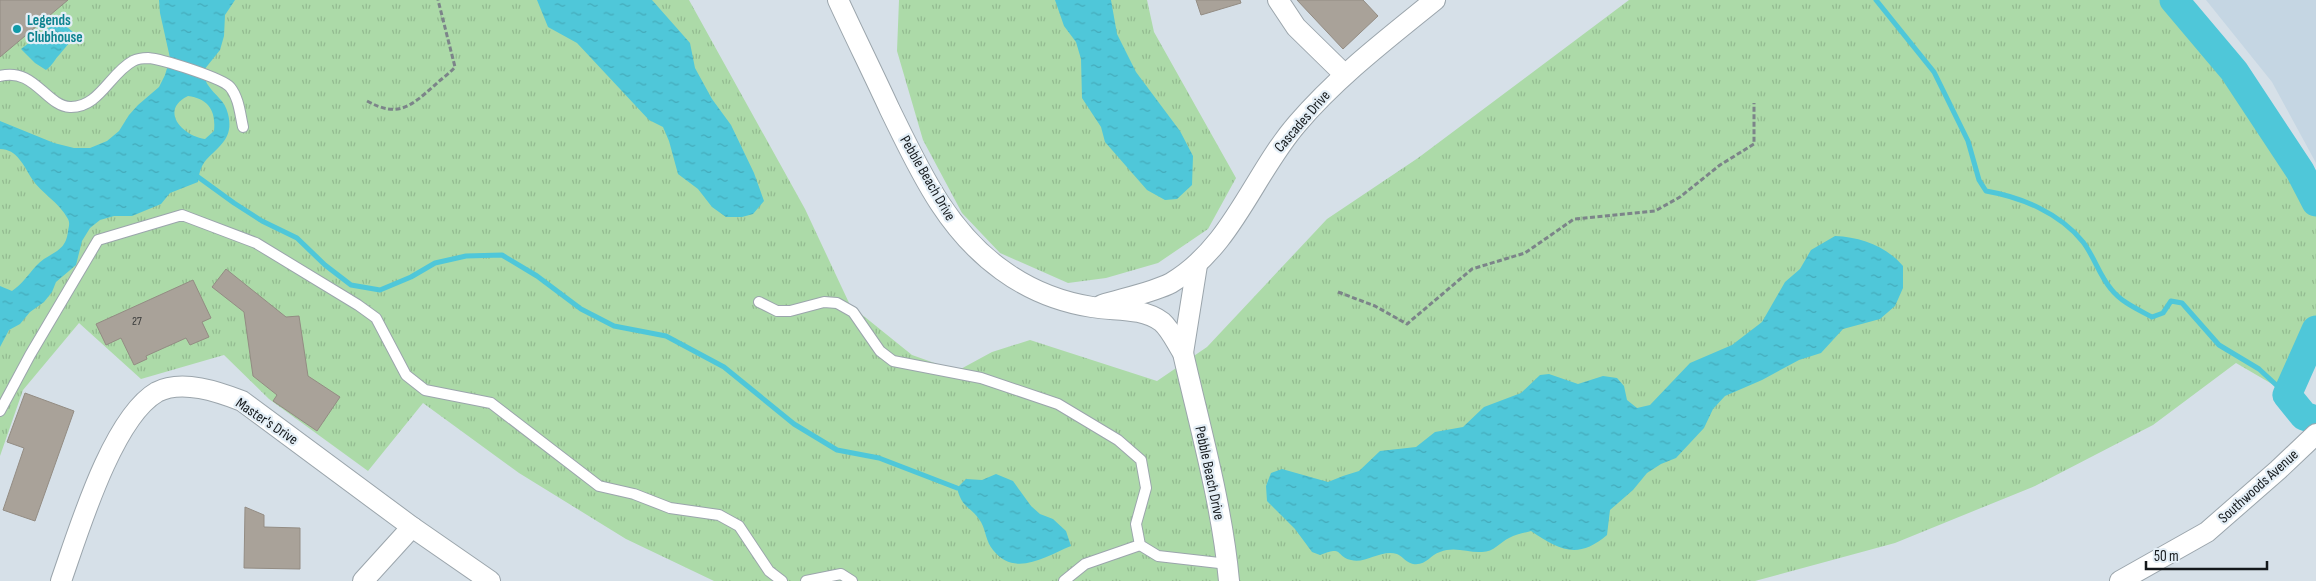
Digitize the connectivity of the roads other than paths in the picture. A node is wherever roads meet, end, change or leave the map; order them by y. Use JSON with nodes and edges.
{"nodes":[{"id":1,"x":838,"y":0,"type":"edge"},
{"id":2,"x":1278,"y":0,"type":"edge"},
{"id":3,"x":1435,"y":0,"type":"edge"},
{"id":4,"x":1344,"y":74,"type":"junction"},
{"id":5,"x":0,"y":76,"type":"edge"},
{"id":6,"x":244,"y":127,"type":"dead end"},
{"id":7,"x":1197,"y":265,"type":"junction"},
{"id":8,"x":759,"y":302,"type":"dead end"},
{"id":9,"x":1093,"y":308,"type":"junction"},
{"id":10,"x":1184,"y":353,"type":"junction"},
{"id":11,"x":0,"y":411,"type":"edge"},
{"id":12,"x":2314,"y":436,"type":"edge"},
{"id":13,"x":412,"y":527,"type":"junction"},
{"id":14,"x":1140,"y":545,"type":"junction"},
{"id":15,"x":1228,"y":573,"type":"edge"},
{"id":16,"x":61,"y":581,"type":"edge"},
{"id":17,"x":363,"y":581,"type":"edge"},
{"id":18,"x":490,"y":581,"type":"edge"},
{"id":19,"x":782,"y":581,"type":"edge"},
{"id":20,"x":806,"y":581,"type":"edge"},
{"id":21,"x":852,"y":581,"type":"edge"},
{"id":22,"x":1064,"y":581,"type":"edge"},
{"id":23,"x":2120,"y":581,"type":"edge"}],
"edges":[{"from":1,"to":9,"type":"street","name":"Pebble Beach Drive"},
{"from":2,"to":4,"type":"street"},
{"from":3,"to":4,"type":"street","name":"Cascades Drive"},
{"from":4,"to":7,"type":"street","name":"Cascades Drive"},
{"from":5,"to":6,"type":"lane"},
{"from":7,"to":9,"type":"street"},
{"from":7,"to":10,"type":"street"},
{"from":8,"to":14,"type":"lane"},
{"from":9,"to":10,"type":"street","name":"Pebble Beach Drive"},
{"from":10,"to":15,"type":"street","name":"Pebble Beach Drive"},
{"from":11,"to":19,"type":"lane"},
{"from":12,"to":23,"type":"street","name":"Southwoods Avenue"},
{"from":13,"to":16,"type":"street","name":"Master's Drive"},
{"from":13,"to":17,"type":"street"},
{"from":13,"to":18,"type":"street","name":"Master's Drive"},
{"from":14,"to":15,"type":"lane"},
{"from":14,"to":22,"type":"lane"},
{"from":20,"to":21,"type":"lane"}]}
